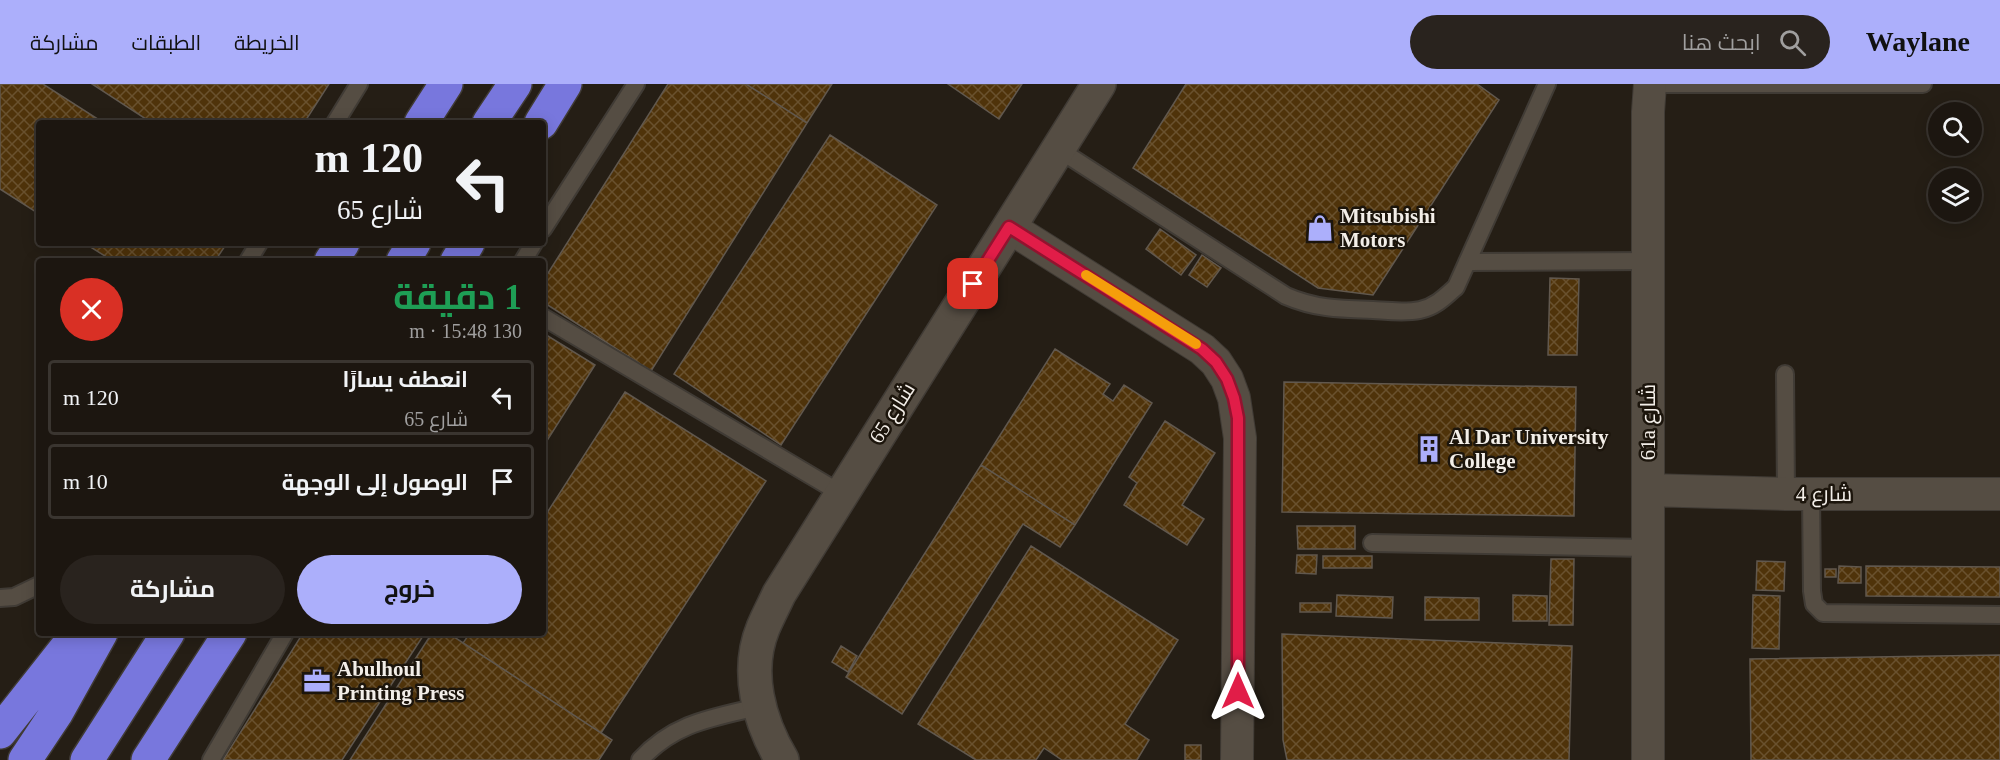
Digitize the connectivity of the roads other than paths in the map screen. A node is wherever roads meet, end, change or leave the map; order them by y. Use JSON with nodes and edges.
{"nodes":[{"id":1,"x":359,"y":84,"type":"edge"},
{"id":2,"x":446,"y":84,"type":"edge"},
{"id":3,"x":515,"y":84,"type":"edge"},
{"id":4,"x":565,"y":84,"type":"edge"},
{"id":5,"x":636,"y":84,"type":"edge"},
{"id":6,"x":1099,"y":84,"type":"edge"},
{"id":7,"x":1547,"y":84,"type":"edge"},
{"id":8,"x":1650,"y":84,"type":"edge"},
{"id":9,"x":1923,"y":84,"type":"edge"},
{"id":10,"x":336,"y":120,"type":"edge"},
{"id":11,"x":423,"y":120,"type":"edge"},
{"id":12,"x":491,"y":120,"type":"edge"},
{"id":13,"x":543,"y":120,"type":"edge"},
{"id":14,"x":1058,"y":149,"type":"junction"},
{"id":15,"x":546,"y":224,"type":"edge"},
{"id":16,"x":1009,"y":227,"type":"junction"},
{"id":17,"x":1648,"y":261,"type":"junction"},
{"id":18,"x":1467,"y":262,"type":"junction"},
{"id":19,"x":546,"y":319,"type":"edge"},
{"id":20,"x":1785,"y":374,"type":"dead end"},
{"id":21,"x":1648,"y":490,"type":"junction"},
{"id":22,"x":842,"y":494,"type":"junction"},
{"id":23,"x":1798,"y":494,"type":"junction"},
{"id":24,"x":2000,"y":494,"type":"edge"},
{"id":25,"x":1372,"y":543,"type":"dead end"},
{"id":26,"x":1648,"y":548,"type":"junction"},
{"id":27,"x":36,"y":586,"type":"edge"},
{"id":28,"x":0,"y":598,"type":"edge"},
{"id":29,"x":2000,"y":615,"type":"edge"},
{"id":30,"x":76,"y":636,"type":"edge"},
{"id":31,"x":99,"y":636,"type":"edge"},
{"id":32,"x":166,"y":636,"type":"edge"},
{"id":33,"x":228,"y":636,"type":"edge"},
{"id":34,"x":283,"y":636,"type":"edge"},
{"id":35,"x":758,"y":707,"type":"junction"},
{"id":36,"x":0,"y":732,"type":"edge"},
{"id":37,"x":25,"y":760,"type":"edge"},
{"id":38,"x":87,"y":760,"type":"edge"},
{"id":39,"x":148,"y":760,"type":"edge"},
{"id":40,"x":211,"y":760,"type":"edge"},
{"id":41,"x":640,"y":760,"type":"edge"},
{"id":42,"x":782,"y":760,"type":"edge"},
{"id":43,"x":1238,"y":760,"type":"edge"},
{"id":44,"x":1648,"y":760,"type":"edge"}],
"edges":[{"from":1,"to":10,"type":"lane"},
{"from":2,"to":11,"type":"highway"},
{"from":3,"to":12,"type":"highway"},
{"from":4,"to":13,"type":"highway"},
{"from":5,"to":15,"type":"lane"},
{"from":6,"to":14,"type":"street","name":"شارع 65"},
{"from":7,"to":18,"type":"lane"},
{"from":8,"to":9,"type":"lane"},
{"from":8,"to":17,"type":"street","name":"61a شارع"},
{"from":14,"to":16,"type":"street","name":"شارع 65"},
{"from":14,"to":18,"type":"lane"},
{"from":16,"to":22,"type":"street","name":"شارع 65"},
{"from":16,"to":43,"type":"street"},
{"from":17,"to":18,"type":"lane"},
{"from":17,"to":21,"type":"street","name":"61a شارع"},
{"from":19,"to":22,"type":"lane"},
{"from":20,"to":23,"type":"lane"},
{"from":21,"to":23,"type":"street","name":"شارع 4"},
{"from":21,"to":26,"type":"street","name":"61a شارع"},
{"from":22,"to":35,"type":"street","name":"شارع 65"},
{"from":23,"to":24,"type":"street","name":"شارع 4"},
{"from":23,"to":29,"type":"lane"},
{"from":25,"to":26,"type":"lane"},
{"from":26,"to":44,"type":"street","name":"61a شارع"},
{"from":27,"to":28,"type":"lane"},
{"from":30,"to":36,"type":"highway"},
{"from":31,"to":37,"type":"highway"},
{"from":32,"to":38,"type":"highway"},
{"from":33,"to":39,"type":"highway"},
{"from":34,"to":40,"type":"lane"},
{"from":35,"to":41,"type":"lane"},
{"from":35,"to":42,"type":"street","name":"شارع 65"}]}
